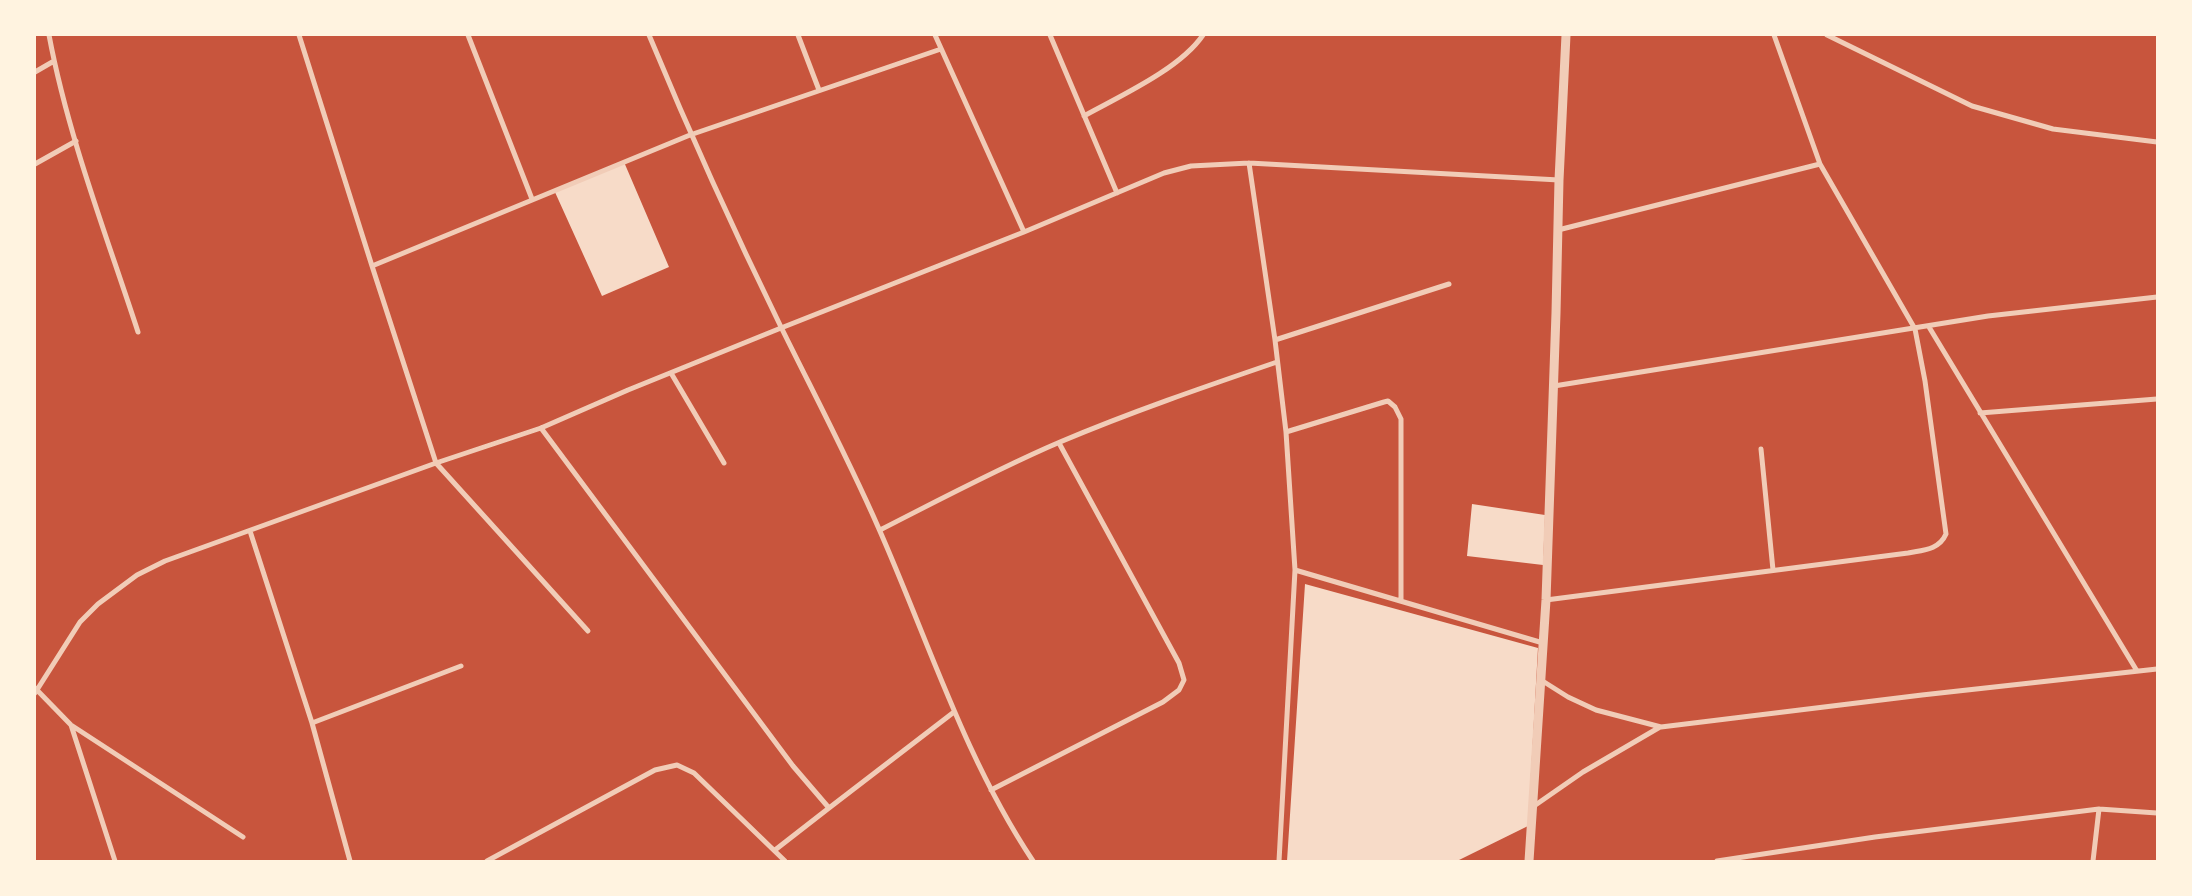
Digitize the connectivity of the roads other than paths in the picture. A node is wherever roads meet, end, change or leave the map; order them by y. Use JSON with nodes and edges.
{"nodes":[{"id":1,"x":49,"y":35,"type":"edge"},
{"id":2,"x":300,"y":35,"type":"edge"},
{"id":3,"x":468,"y":35,"type":"edge"},
{"id":4,"x":649,"y":35,"type":"edge"},
{"id":5,"x":798,"y":35,"type":"edge"},
{"id":6,"x":935,"y":35,"type":"edge"},
{"id":7,"x":1050,"y":35,"type":"edge"},
{"id":8,"x":1204,"y":35,"type":"edge"},
{"id":9,"x":1566,"y":35,"type":"edge"},
{"id":10,"x":1774,"y":35,"type":"edge"},
{"id":11,"x":1827,"y":35,"type":"edge"},
{"id":12,"x":941,"y":49,"type":"junction"},
{"id":13,"x":54,"y":61,"type":"junction"},
{"id":14,"x":35,"y":72,"type":"edge"},
{"id":15,"x":819,"y":90,"type":"junction"},
{"id":16,"x":1084,"y":116,"type":"junction"},
{"id":17,"x":690,"y":135,"type":"junction"},
{"id":18,"x":76,"y":141,"type":"junction"},
{"id":19,"x":2157,"y":142,"type":"edge"},
{"id":20,"x":1250,"y":163,"type":"junction"},
{"id":21,"x":35,"y":164,"type":"edge"},
{"id":22,"x":1820,"y":164,"type":"junction"},
{"id":23,"x":1559,"y":180,"type":"junction"},
{"id":24,"x":1117,"y":193,"type":"junction"},
{"id":25,"x":532,"y":199,"type":"junction"},
{"id":26,"x":1558,"y":230,"type":"junction"},
{"id":27,"x":1024,"y":232,"type":"junction"},
{"id":28,"x":372,"y":266,"type":"junction"},
{"id":29,"x":1449,"y":284,"type":"dead end"},
{"id":30,"x":2157,"y":297,"type":"edge"},
{"id":31,"x":1929,"y":327,"type":"junction"},
{"id":32,"x":781,"y":328,"type":"junction"},
{"id":33,"x":1915,"y":329,"type":"junction"},
{"id":34,"x":138,"y":332,"type":"dead end"},
{"id":35,"x":1275,"y":340,"type":"junction"},
{"id":36,"x":1277,"y":362,"type":"junction"},
{"id":37,"x":671,"y":373,"type":"junction"},
{"id":38,"x":1554,"y":386,"type":"junction"},
{"id":39,"x":2157,"y":399,"type":"edge"},
{"id":40,"x":1980,"y":413,"type":"junction"},
{"id":41,"x":541,"y":428,"type":"junction"},
{"id":42,"x":1286,"y":432,"type":"junction"},
{"id":43,"x":1058,"y":443,"type":"junction"},
{"id":44,"x":1761,"y":449,"type":"dead end"},
{"id":45,"x":436,"y":463,"type":"junction"},
{"id":46,"x":724,"y":463,"type":"dead end"},
{"id":47,"x":880,"y":530,"type":"junction"},
{"id":48,"x":250,"y":531,"type":"junction"},
{"id":49,"x":1296,"y":570,"type":"junction"},
{"id":50,"x":1773,"y":570,"type":"junction"},
{"id":51,"x":1546,"y":600,"type":"junction"},
{"id":52,"x":1401,"y":601,"type":"junction"},
{"id":53,"x":588,"y":631,"type":"dead end"},
{"id":54,"x":1543,"y":642,"type":"junction"},
{"id":55,"x":461,"y":666,"type":"dead end"},
{"id":56,"x":2157,"y":670,"type":"edge"},
{"id":57,"x":2137,"y":672,"type":"junction"},
{"id":58,"x":1540,"y":680,"type":"junction"},
{"id":59,"x":36,"y":690,"type":"edge"},
{"id":60,"x":954,"y":712,"type":"junction"},
{"id":61,"x":312,"y":723,"type":"junction"},
{"id":62,"x":71,"y":725,"type":"junction"},
{"id":63,"x":1661,"y":727,"type":"junction"},
{"id":64,"x":991,"y":790,"type":"junction"},
{"id":65,"x":1534,"y":806,"type":"junction"},
{"id":66,"x":828,"y":808,"type":"junction"},
{"id":67,"x":2099,"y":809,"type":"junction"},
{"id":68,"x":2157,"y":813,"type":"edge"},
{"id":69,"x":243,"y":838,"type":"dead end"},
{"id":70,"x":775,"y":850,"type":"junction"},
{"id":71,"x":115,"y":861,"type":"edge"},
{"id":72,"x":350,"y":861,"type":"edge"},
{"id":73,"x":487,"y":861,"type":"edge"},
{"id":74,"x":785,"y":861,"type":"edge"},
{"id":75,"x":1033,"y":861,"type":"edge"},
{"id":76,"x":1278,"y":861,"type":"edge"},
{"id":77,"x":1529,"y":861,"type":"edge"},
{"id":78,"x":1717,"y":861,"type":"edge"},
{"id":79,"x":2093,"y":861,"type":"edge"}],
"edges":[{"from":1,"to":13,"type":"street"},
{"from":2,"to":28,"type":"street"},
{"from":3,"to":25,"type":"street"},
{"from":4,"to":17,"type":"street"},
{"from":5,"to":15,"type":"street"},
{"from":6,"to":12,"type":"street"},
{"from":7,"to":16,"type":"street"},
{"from":8,"to":16,"type":"street"},
{"from":9,"to":23,"type":"street"},
{"from":10,"to":22,"type":"street"},
{"from":11,"to":19,"type":"street"},
{"from":12,"to":15,"type":"street"},
{"from":12,"to":27,"type":"street"},
{"from":13,"to":14,"type":"street"},
{"from":13,"to":18,"type":"street"},
{"from":15,"to":17,"type":"street"},
{"from":16,"to":24,"type":"street"},
{"from":17,"to":25,"type":"street"},
{"from":17,"to":32,"type":"street"},
{"from":18,"to":21,"type":"street"},
{"from":18,"to":34,"type":"street"},
{"from":20,"to":23,"type":"street"},
{"from":20,"to":24,"type":"street"},
{"from":20,"to":35,"type":"street"},
{"from":22,"to":26,"type":"street"},
{"from":22,"to":33,"type":"street"},
{"from":23,"to":26,"type":"street"},
{"from":24,"to":27,"type":"street"},
{"from":25,"to":28,"type":"street"},
{"from":26,"to":38,"type":"street"},
{"from":27,"to":32,"type":"street"},
{"from":28,"to":45,"type":"street"},
{"from":29,"to":35,"type":"street"},
{"from":30,"to":31,"type":"street"},
{"from":31,"to":33,"type":"street"},
{"from":31,"to":40,"type":"street"},
{"from":32,"to":37,"type":"street"},
{"from":32,"to":47,"type":"street"},
{"from":33,"to":38,"type":"street"},
{"from":33,"to":50,"type":"street"},
{"from":35,"to":36,"type":"street"},
{"from":36,"to":42,"type":"street"},
{"from":36,"to":43,"type":"street"},
{"from":37,"to":41,"type":"street"},
{"from":37,"to":46,"type":"street"},
{"from":38,"to":51,"type":"street"},
{"from":39,"to":40,"type":"street"},
{"from":40,"to":57,"type":"street"},
{"from":41,"to":45,"type":"street"},
{"from":41,"to":66,"type":"street"},
{"from":42,"to":49,"type":"street"},
{"from":42,"to":52,"type":"street"},
{"from":43,"to":47,"type":"street"},
{"from":43,"to":64,"type":"street"},
{"from":44,"to":50,"type":"street"},
{"from":45,"to":48,"type":"street"},
{"from":45,"to":53,"type":"street"},
{"from":47,"to":60,"type":"street"},
{"from":48,"to":59,"type":"street"},
{"from":48,"to":61,"type":"street"},
{"from":49,"to":52,"type":"street"},
{"from":49,"to":76,"type":"street"},
{"from":50,"to":51,"type":"street"},
{"from":51,"to":54,"type":"street"},
{"from":52,"to":54,"type":"street"},
{"from":54,"to":58,"type":"street"},
{"from":55,"to":61,"type":"street"},
{"from":56,"to":57,"type":"street"},
{"from":57,"to":63,"type":"street"},
{"from":58,"to":63,"type":"street"},
{"from":58,"to":65,"type":"street"},
{"from":59,"to":62,"type":"street"},
{"from":60,"to":64,"type":"street"},
{"from":60,"to":66,"type":"street"},
{"from":61,"to":72,"type":"street"},
{"from":62,"to":69,"type":"street"},
{"from":62,"to":71,"type":"street"},
{"from":63,"to":65,"type":"street"},
{"from":64,"to":75,"type":"street"},
{"from":65,"to":77,"type":"street"},
{"from":66,"to":70,"type":"street"},
{"from":67,"to":68,"type":"street"},
{"from":67,"to":78,"type":"street"},
{"from":67,"to":79,"type":"street"},
{"from":70,"to":73,"type":"street"},
{"from":70,"to":74,"type":"street"}]}
